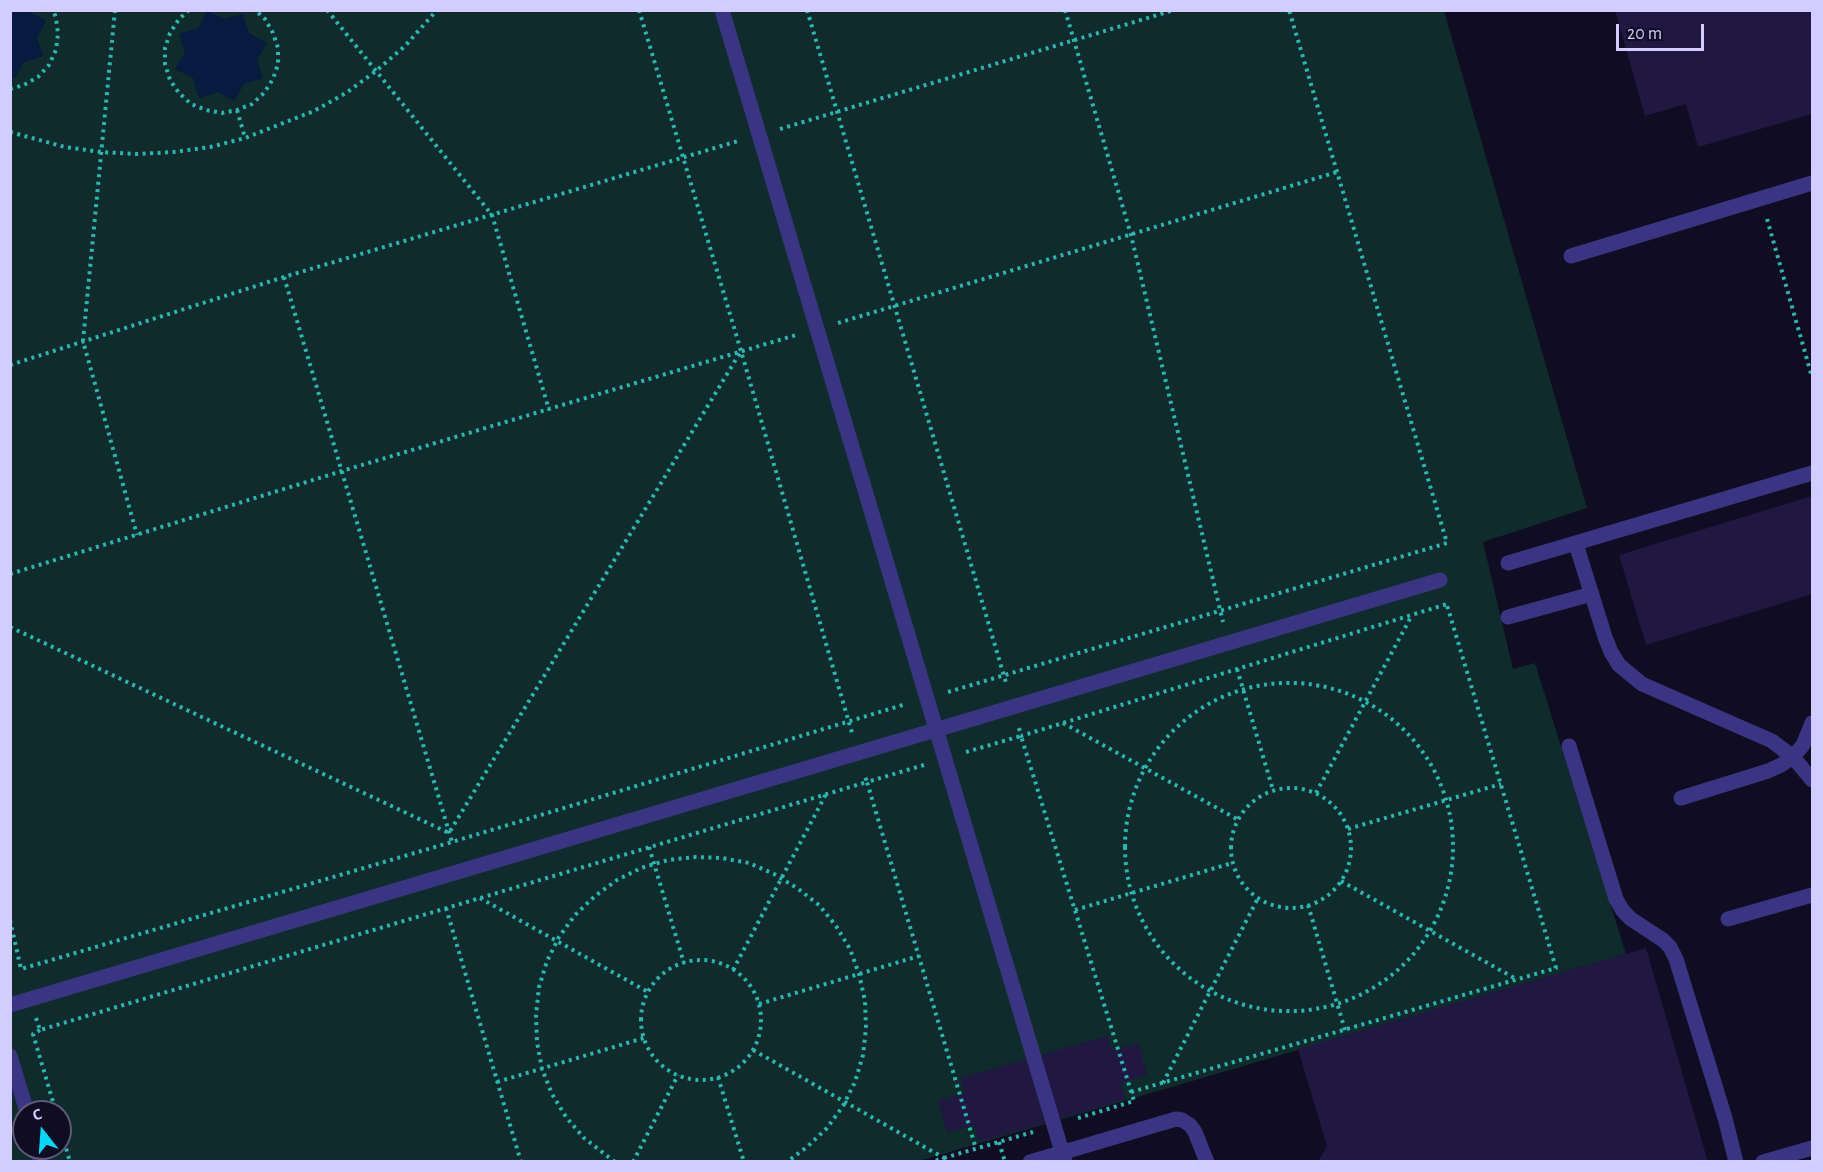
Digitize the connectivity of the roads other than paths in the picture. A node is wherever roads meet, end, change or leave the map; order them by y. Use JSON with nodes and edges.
{"nodes":[{"id":1,"x":722,"y":10,"type":"edge"},
{"id":2,"x":1812,"y":183,"type":"edge"},
{"id":3,"x":1571,"y":256,"type":"dead end"},
{"id":4,"x":1812,"y":473,"type":"edge"},
{"id":5,"x":1576,"y":544,"type":"junction"},
{"id":6,"x":1508,"y":563,"type":"dead end"},
{"id":7,"x":1440,"y":580,"type":"road end"},
{"id":8,"x":1592,"y":594,"type":"junction"},
{"id":9,"x":1508,"y":617,"type":"dead end"},
{"id":10,"x":1812,"y":723,"type":"edge"},
{"id":11,"x":937,"y":729,"type":"junction"},
{"id":12,"x":1569,"y":746,"type":"dead end"},
{"id":13,"x":1793,"y":757,"type":"junction"},
{"id":14,"x":1812,"y":780,"type":"edge"},
{"id":15,"x":1681,"y":798,"type":"dead end"},
{"id":16,"x":1812,"y":895,"type":"edge"},
{"id":17,"x":1728,"y":919,"type":"dead end"},
{"id":18,"x":10,"y":1005,"type":"edge"},
{"id":19,"x":10,"y":1056,"type":"edge"},
{"id":20,"x":23,"y":1100,"type":"edge"},
{"id":21,"x":1812,"y":1148,"type":"edge"},
{"id":22,"x":1063,"y":1157,"type":"edge"},
{"id":23,"x":1030,"y":1161,"type":"edge"},
{"id":24,"x":1207,"y":1161,"type":"edge"},
{"id":25,"x":1736,"y":1161,"type":"edge"},
{"id":26,"x":1763,"y":1161,"type":"edge"}],
"edges":[{"from":1,"to":11,"type":"street"},
{"from":2,"to":3,"type":"street"},
{"from":4,"to":5,"type":"street"},
{"from":5,"to":6,"type":"street"},
{"from":5,"to":8,"type":"street"},
{"from":7,"to":11,"type":"street"},
{"from":8,"to":9,"type":"street"},
{"from":8,"to":13,"type":"street"},
{"from":10,"to":13,"type":"street"},
{"from":11,"to":18,"type":"street"},
{"from":11,"to":22,"type":"street"},
{"from":12,"to":25,"type":"street"},
{"from":13,"to":14,"type":"street"},
{"from":13,"to":15,"type":"street"},
{"from":16,"to":17,"type":"street"},
{"from":19,"to":20,"type":"street"},
{"from":21,"to":26,"type":"street"},
{"from":22,"to":23,"type":"street"},
{"from":22,"to":24,"type":"street"}]}
